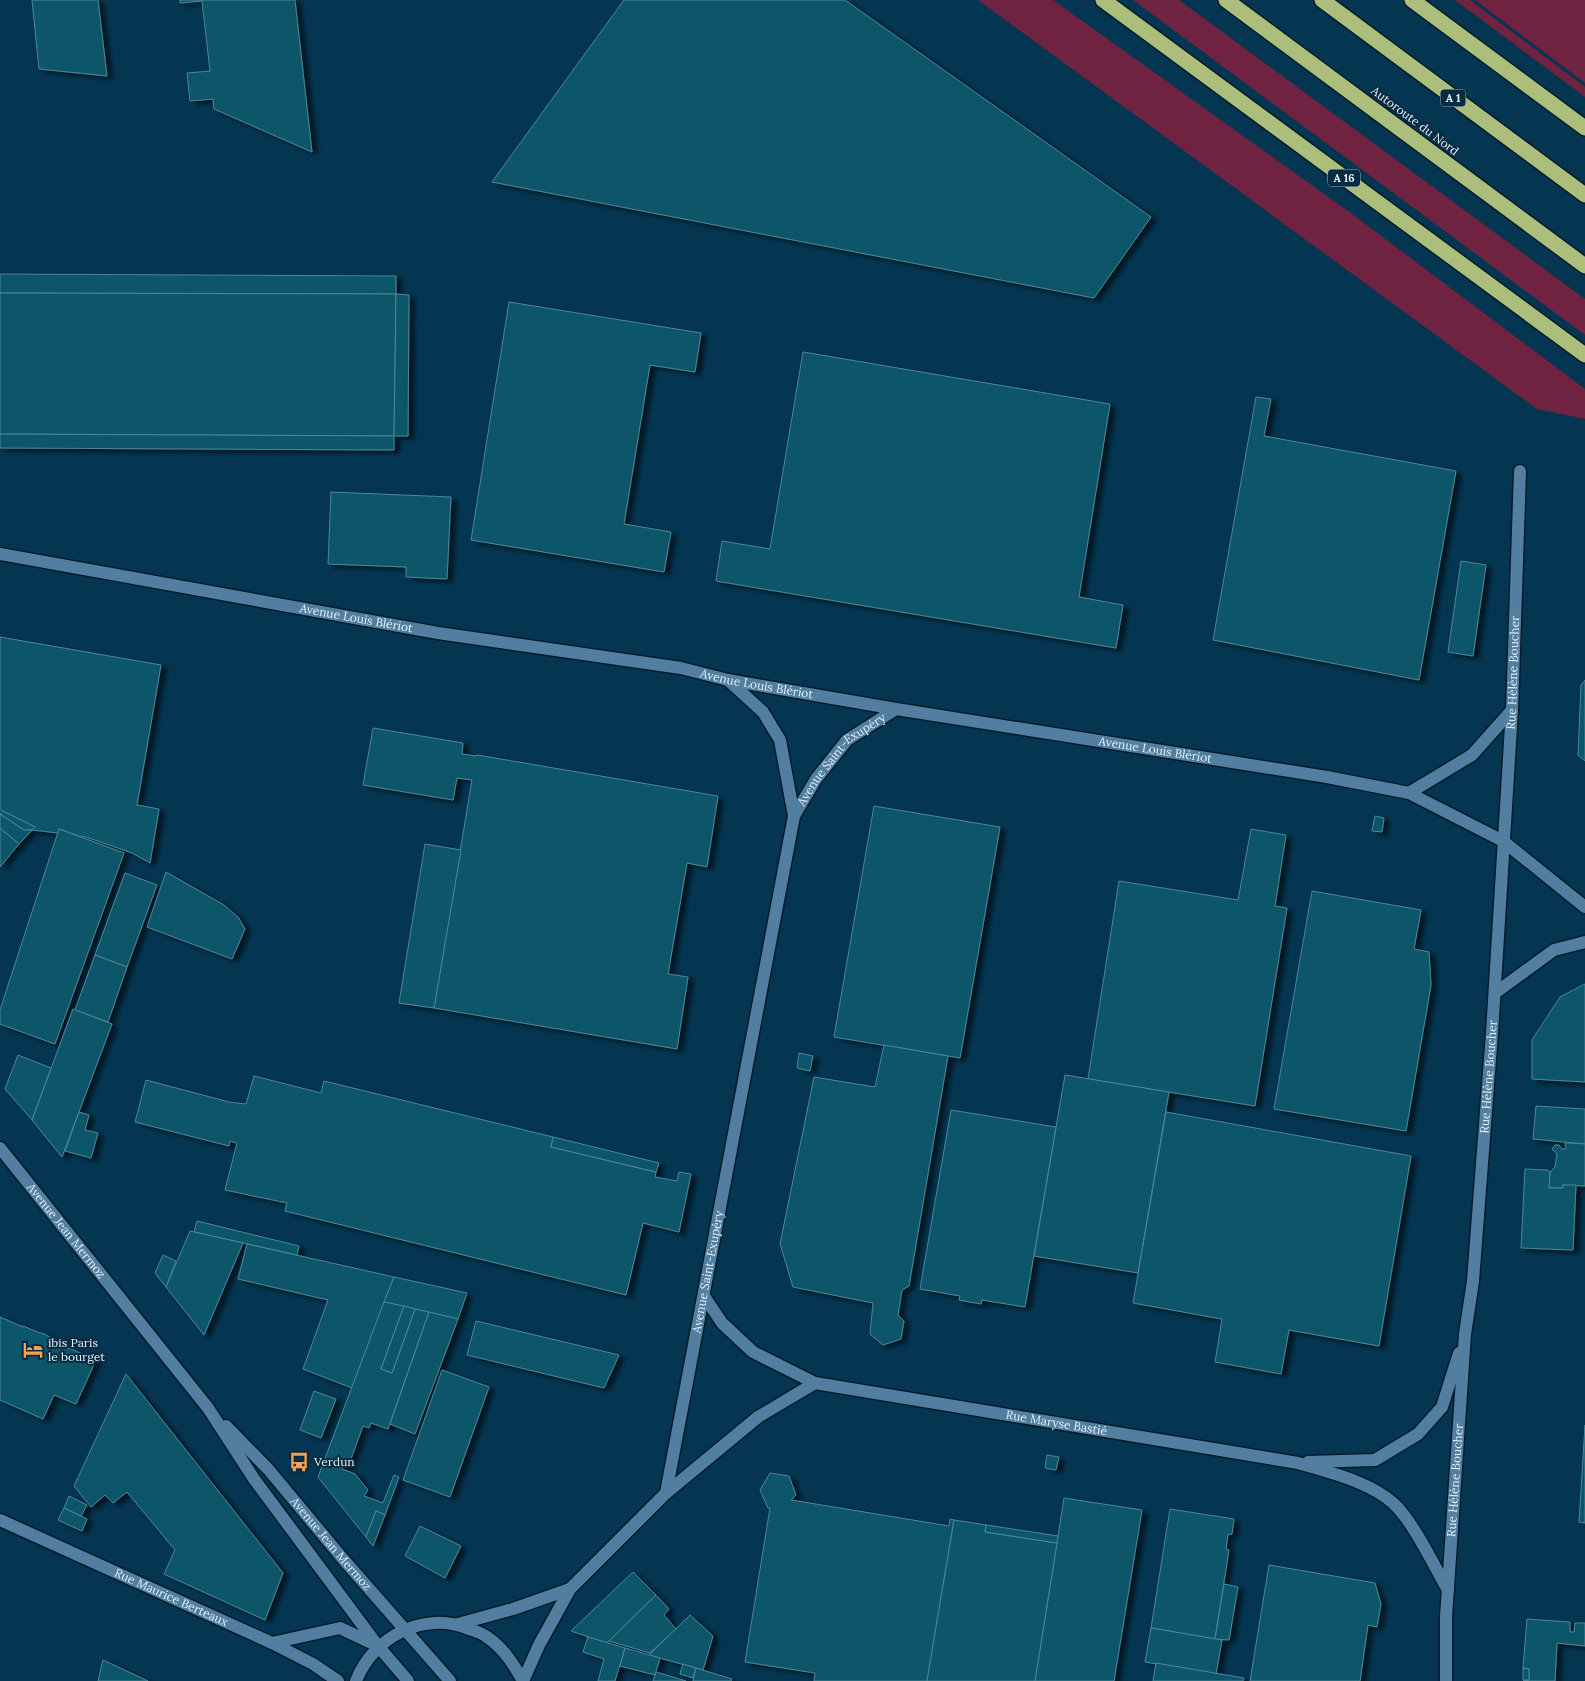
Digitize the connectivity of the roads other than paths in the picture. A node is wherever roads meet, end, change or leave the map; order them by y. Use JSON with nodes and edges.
{"nodes":[{"id":1,"x":1103,"y":0,"type":"edge"},
{"id":2,"x":1226,"y":0,"type":"edge"},
{"id":3,"x":1322,"y":0,"type":"edge"},
{"id":4,"x":1412,"y":0,"type":"edge"},
{"id":5,"x":1585,"y":128,"type":"edge"},
{"id":6,"x":1585,"y":195,"type":"edge"},
{"id":7,"x":1585,"y":266,"type":"edge"},
{"id":8,"x":1585,"y":355,"type":"edge"},
{"id":9,"x":1520,"y":471,"type":"dead end"},
{"id":10,"x":0,"y":554,"type":"edge"},
{"id":11,"x":728,"y":680,"type":"junction"},
{"id":12,"x":896,"y":709,"type":"junction"},
{"id":13,"x":1512,"y":710,"type":"junction"},
{"id":14,"x":1409,"y":792,"type":"junction"},
{"id":15,"x":794,"y":816,"type":"junction"},
{"id":16,"x":1503,"y":841,"type":"junction"},
{"id":17,"x":1585,"y":907,"type":"edge"},
{"id":18,"x":1585,"y":942,"type":"edge"},
{"id":19,"x":1495,"y":993,"type":"junction"},
{"id":20,"x":0,"y":1148,"type":"edge"},
{"id":21,"x":704,"y":1296,"type":"junction"},
{"id":22,"x":1465,"y":1334,"type":"junction"},
{"id":23,"x":815,"y":1383,"type":"junction"},
{"id":24,"x":208,"y":1408,"type":"junction"},
{"id":25,"x":1298,"y":1462,"type":"junction"},
{"id":26,"x":666,"y":1493,"type":"junction"},
{"id":27,"x":0,"y":1520,"type":"edge"},
{"id":28,"x":570,"y":1589,"type":"junction"},
{"id":29,"x":1448,"y":1590,"type":"junction"},
{"id":30,"x":458,"y":1624,"type":"junction"},
{"id":31,"x":405,"y":1629,"type":"junction"},
{"id":32,"x":272,"y":1643,"type":"junction"},
{"id":33,"x":378,"y":1646,"type":"junction"},
{"id":34,"x":338,"y":1681,"type":"edge"},
{"id":35,"x":356,"y":1681,"type":"edge"},
{"id":36,"x":408,"y":1681,"type":"edge"},
{"id":37,"x":450,"y":1681,"type":"edge"},
{"id":38,"x":523,"y":1681,"type":"edge"},
{"id":39,"x":1446,"y":1681,"type":"edge"}],
"edges":[{"from":1,"to":8,"type":"highway","number":"A 16"},
{"from":2,"to":7,"type":"highway","name":"Autoroute du Nord"},
{"from":3,"to":6,"type":"highway","number":"A 1"},
{"from":4,"to":5,"type":"highway"},
{"from":9,"to":13,"type":"street","name":"Rue Hélène Boucher"},
{"from":10,"to":11,"type":"street","name":"Avenue Louis Blériot"},
{"from":11,"to":12,"type":"street","name":"Avenue Louis Blériot"},
{"from":11,"to":15,"type":"street","name":"Avenue Saint-Exupéry"},
{"from":12,"to":14,"type":"street","name":"Avenue Louis Blériot"},
{"from":12,"to":15,"type":"street","name":"Avenue Saint-Exupéry"},
{"from":13,"to":14,"type":"street"},
{"from":13,"to":16,"type":"street","name":"Rue Hélène Boucher"},
{"from":14,"to":16,"type":"street","name":"Avenue Louis Blériot"},
{"from":15,"to":21,"type":"street","name":"Avenue Saint-Exupéry"},
{"from":16,"to":17,"type":"street","name":"Avenue Louis Blériot"},
{"from":16,"to":19,"type":"street","name":"Rue Hélène Boucher"},
{"from":18,"to":19,"type":"street"},
{"from":19,"to":22,"type":"street","name":"Rue Hélène Boucher"},
{"from":20,"to":24,"type":"street","name":"Avenue Jean Mermoz"},
{"from":21,"to":23,"type":"street","name":"Rue Maryse Bastié"},
{"from":21,"to":26,"type":"street","name":"Avenue Saint-Exupéry"},
{"from":22,"to":25,"type":"street","name":"Rue Maryse Bastié"},
{"from":22,"to":29,"type":"street","name":"Rue Hélène Boucher"},
{"from":23,"to":25,"type":"street","name":"Rue Maryse Bastié"},
{"from":23,"to":26,"type":"street"},
{"from":24,"to":31,"type":"street","name":"Avenue Jean Mermoz"},
{"from":24,"to":33,"type":"street","name":"Avenue Jean Mermoz"},
{"from":25,"to":29,"type":"street","name":"Rue Maryse Bastié"},
{"from":26,"to":28,"type":"street"},
{"from":27,"to":32,"type":"street","name":"Rue Maurice Berteaux"},
{"from":28,"to":30,"type":"street"},
{"from":28,"to":38,"type":"street"},
{"from":29,"to":39,"type":"street","name":"Rue Hélène Boucher"},
{"from":30,"to":31,"type":"street"},
{"from":30,"to":38,"type":"street"},
{"from":31,"to":33,"type":"street"},
{"from":31,"to":37,"type":"street","name":"Avenue Jean Mermoz"},
{"from":32,"to":33,"type":"street"},
{"from":32,"to":34,"type":"street","name":"Rue Maurice Berteaux"},
{"from":33,"to":35,"type":"street"},
{"from":33,"to":36,"type":"street","name":"Avenue Jean Mermoz"}]}
